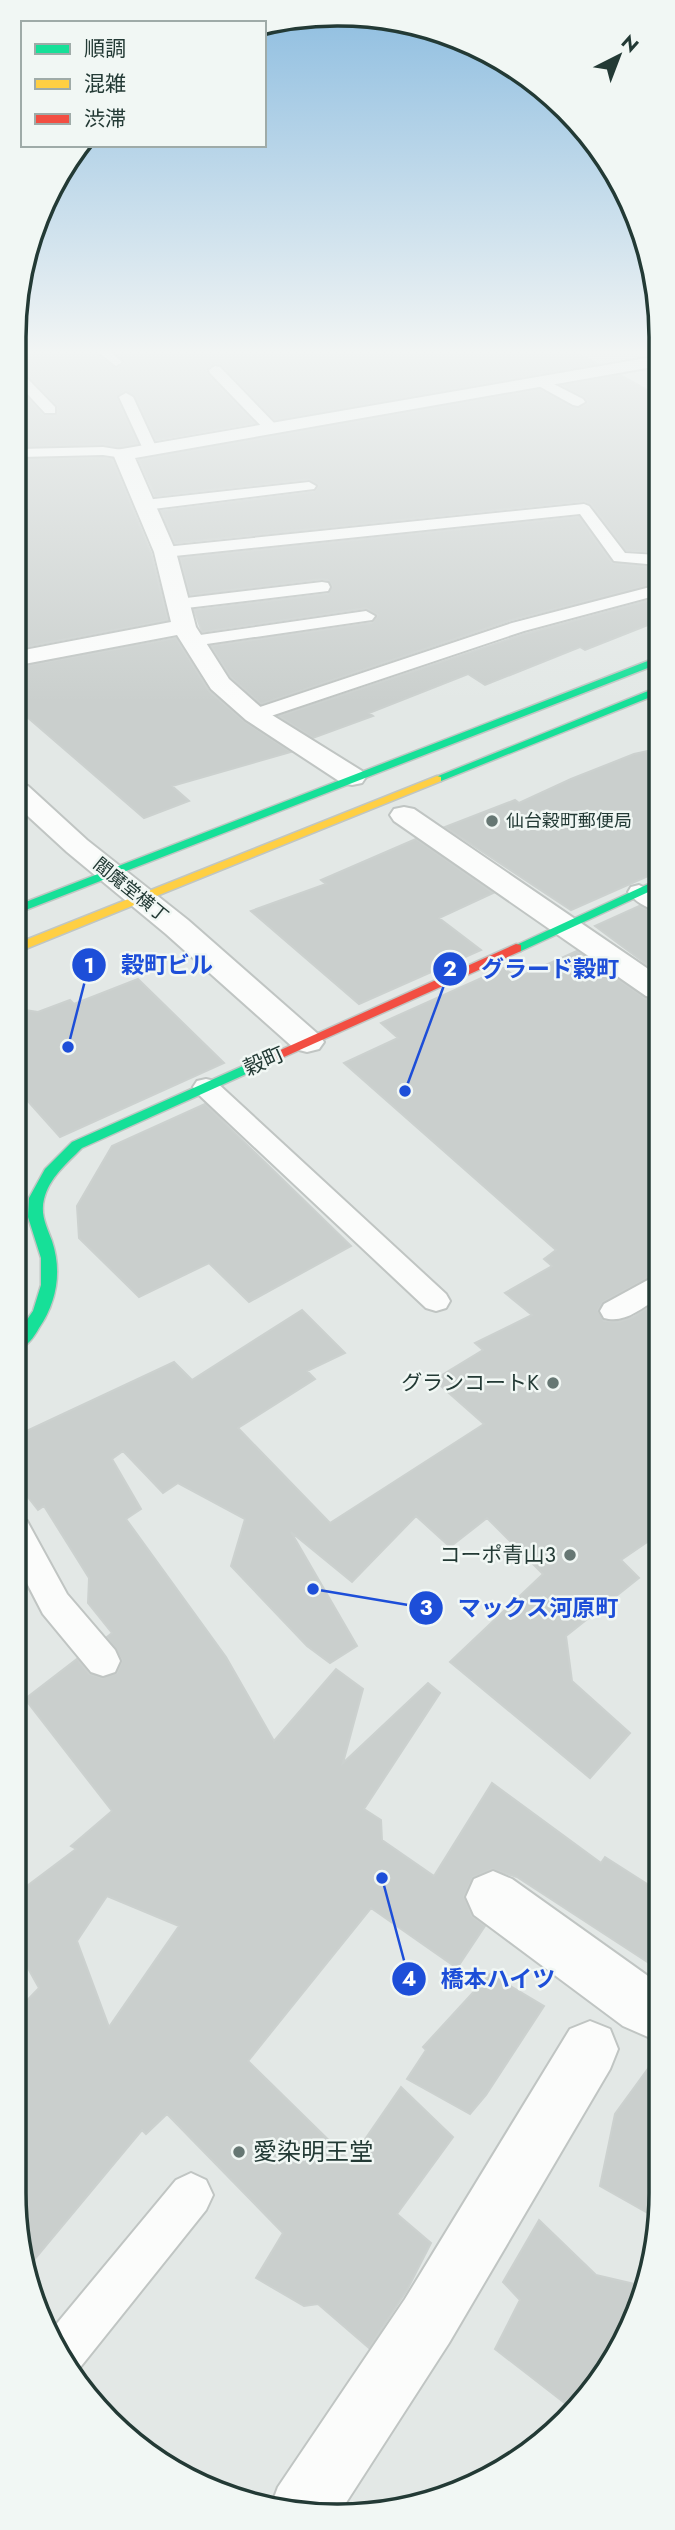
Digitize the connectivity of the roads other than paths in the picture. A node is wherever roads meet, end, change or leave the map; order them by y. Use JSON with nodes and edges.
{"nodes":[{"id":1,"x":130,"y":467,"type":"edge"},
{"id":2,"x":309,"y":486,"type":"dead end"},
{"id":3,"x":154,"y":516,"type":"junction"},
{"id":4,"x":164,"y":552,"type":"junction"},
{"id":5,"x":649,"y":560,"type":"edge"},
{"id":6,"x":322,"y":587,"type":"dead end"},
{"id":7,"x":649,"y":592,"type":"edge"},
{"id":8,"x":366,"y":616,"type":"dead end"},
{"id":9,"x":185,"y":624,"type":"junction"},
{"id":10,"x":26,"y":657,"type":"edge"},
{"id":11,"x":649,"y":663,"type":"edge"},
{"id":12,"x":649,"y":694,"type":"edge"},
{"id":13,"x":255,"y":715,"type":"junction"},
{"id":14,"x":350,"y":767,"type":"junction"},
{"id":15,"x":26,"y":798,"type":"edge"},
{"id":16,"x":365,"y":808,"type":"junction"},
{"id":17,"x":413,"y":811,"type":"joint"},
{"id":18,"x":111,"y":873,"type":"junction"},
{"id":19,"x":649,"y":894,"type":"edge"},
{"id":20,"x":141,"y":898,"type":"junction"},
{"id":21,"x":26,"y":906,"type":"edge"},
{"id":22,"x":565,"y":926,"type":"junction"},
{"id":23,"x":26,"y":945,"type":"edge"},
{"id":24,"x":649,"y":984,"type":"edge"},
{"id":25,"x":307,"y":1042,"type":"junction"},
{"id":26,"x":206,"y":1087,"type":"junction"},
{"id":27,"x":26,"y":1201,"type":"edge"},
{"id":28,"x":649,"y":1290,"type":"edge"},
{"id":29,"x":436,"y":1301,"type":"dead end"},
{"id":30,"x":614,"y":1311,"type":"dead end"},
{"id":31,"x":26,"y":1334,"type":"edge"},
{"id":32,"x":26,"y":1549,"type":"edge"},
{"id":33,"x":103,"y":1661,"type":"dead end"},
{"id":34,"x":493,"y":1897,"type":"dead end"},
{"id":35,"x":649,"y":2009,"type":"edge"},
{"id":36,"x":590,"y":2049,"type":"dead end"},
{"id":37,"x":191,"y":2195,"type":"dead end"},
{"id":38,"x":68,"y":2347,"type":"edge"},
{"id":39,"x":308,"y":2502,"type":"edge"}],
"edges":[{"from":1,"to":3,"type":"street"},
{"from":2,"to":3,"type":"lane"},
{"from":3,"to":4,"type":"street"},
{"from":4,"to":5,"type":"lane"},
{"from":4,"to":9,"type":"street"},
{"from":6,"to":9,"type":"lane"},
{"from":7,"to":13,"type":"lane"},
{"from":8,"to":9,"type":"lane"},
{"from":9,"to":10,"type":"street"},
{"from":9,"to":13,"type":"street"},
{"from":11,"to":14,"type":"street"},
{"from":12,"to":16,"type":"street"},
{"from":13,"to":14,"type":"street"},
{"from":14,"to":18,"type":"street"},
{"from":15,"to":18,"type":"street","name":"閻魔堂横丁"},
{"from":16,"to":17,"type":"street"},
{"from":16,"to":20,"type":"street"},
{"from":17,"to":22,"type":"street"},
{"from":18,"to":20,"type":"street","name":"閻魔堂横丁"},
{"from":18,"to":21,"type":"street"},
{"from":19,"to":22,"type":"street","name":"穀町"},
{"from":20,"to":23,"type":"street"},
{"from":20,"to":25,"type":"street","name":"閻魔堂横丁"},
{"from":22,"to":24,"type":"street"},
{"from":22,"to":25,"type":"street","name":"穀町"},
{"from":25,"to":26,"type":"street","name":"穀町"},
{"from":26,"to":27,"type":"street","name":"穀町"},
{"from":26,"to":29,"type":"lane"},
{"from":27,"to":31,"type":"street","name":"穀町"},
{"from":28,"to":30,"type":"lane"},
{"from":32,"to":33,"type":"lane"},
{"from":34,"to":35,"type":"street"},
{"from":36,"to":39,"type":"street"},
{"from":37,"to":38,"type":"lane"}]}
